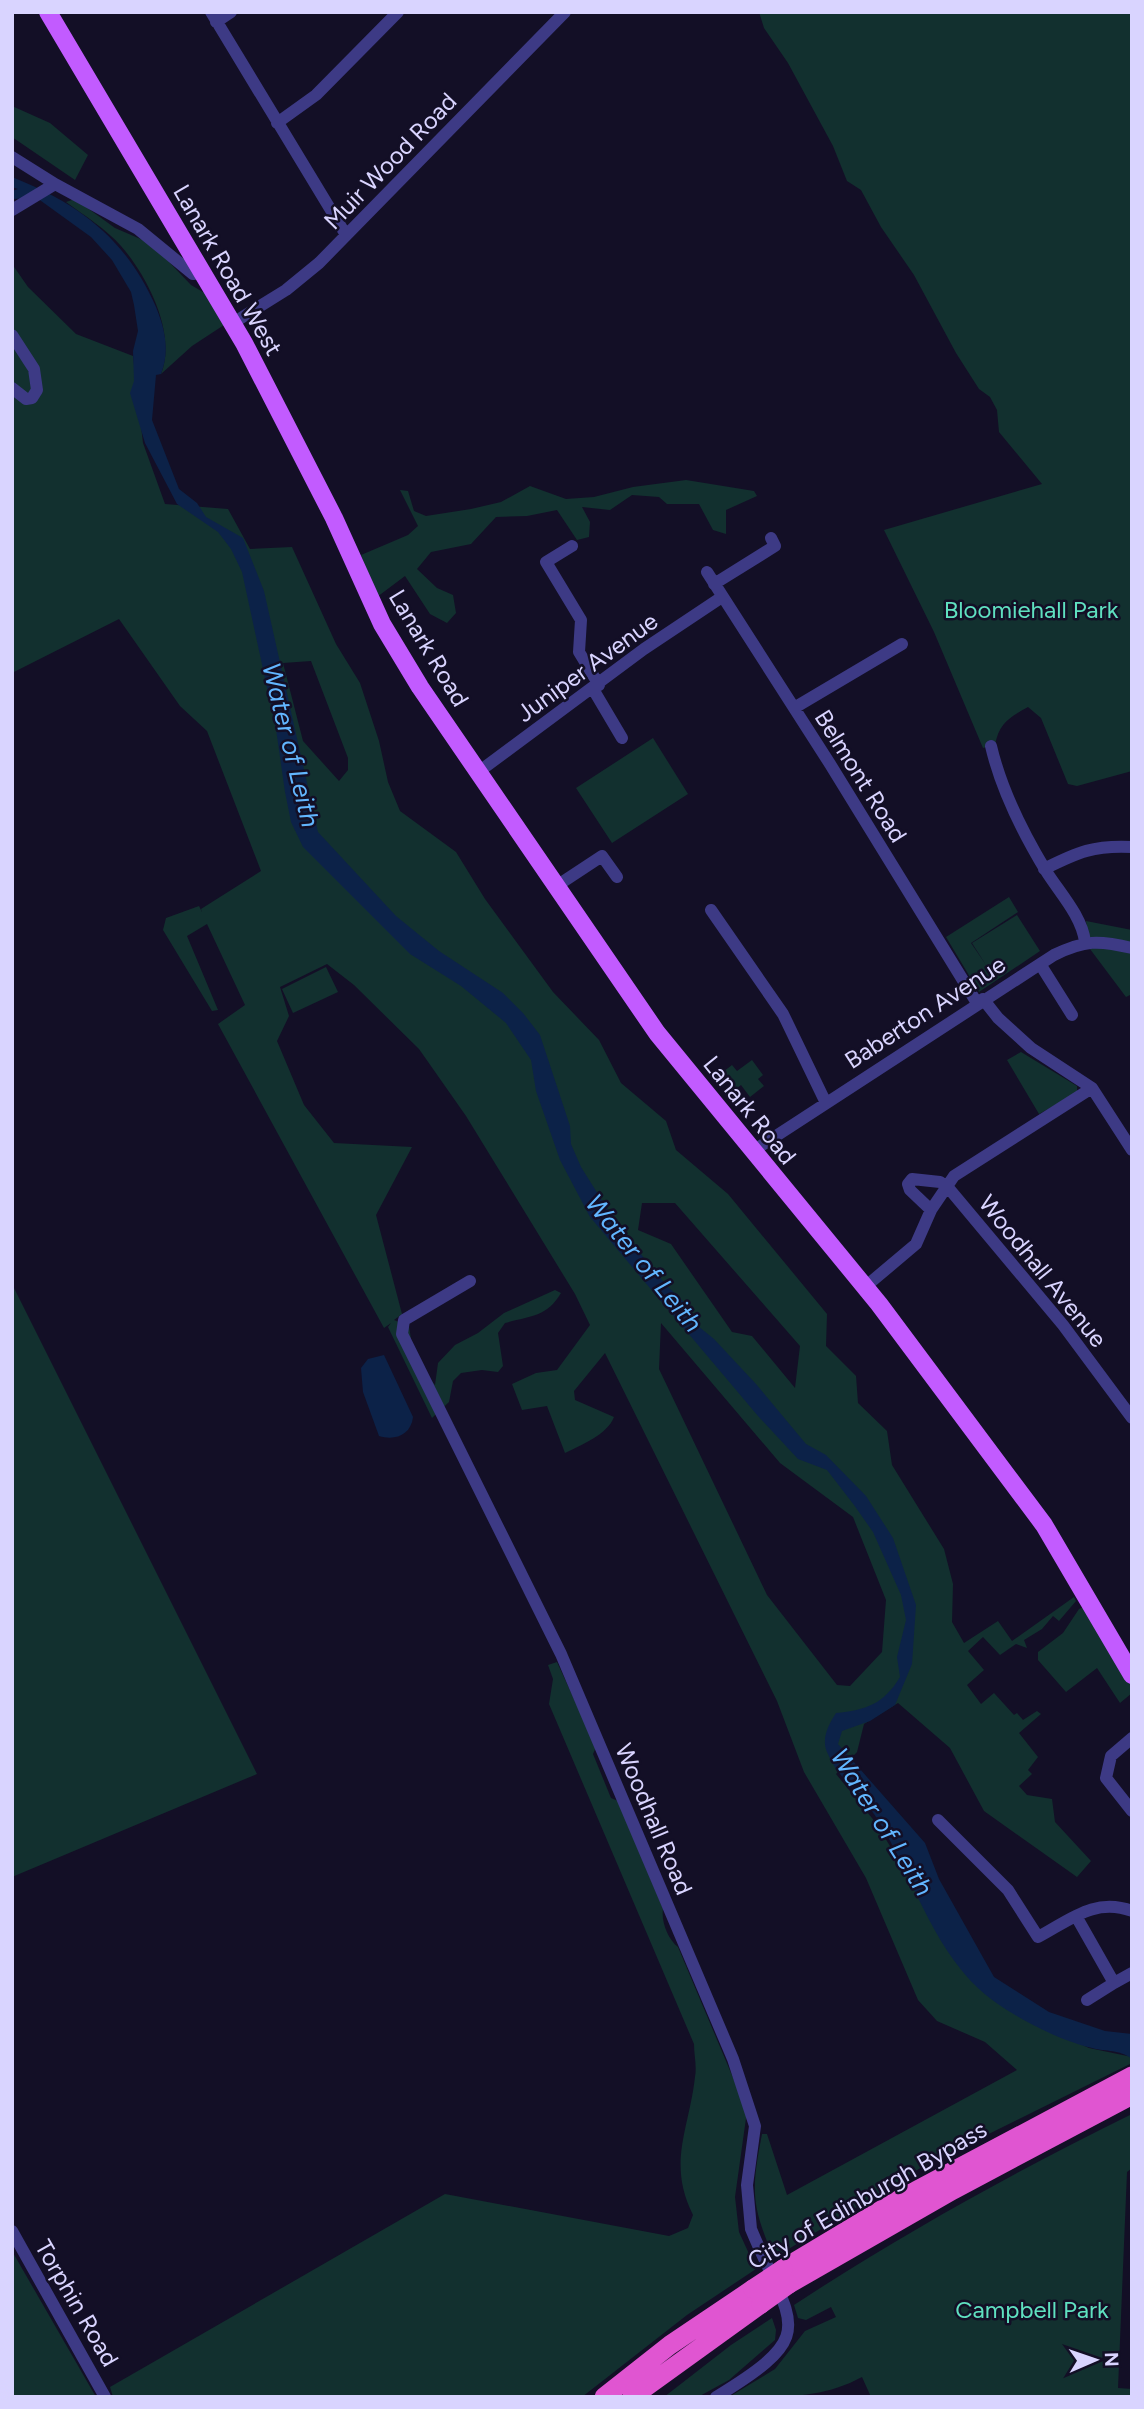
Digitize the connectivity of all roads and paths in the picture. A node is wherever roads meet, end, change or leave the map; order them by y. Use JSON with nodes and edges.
{"nodes":[{"id":1,"x":48,"y":12,"type":"edge"},
{"id":2,"x":231,"y":12,"type":"edge"},
{"id":3,"x":398,"y":12,"type":"edge"},
{"id":4,"x":565,"y":12,"type":"edge"},
{"id":5,"x":214,"y":17,"type":"edge"},
{"id":6,"x":277,"y":123,"type":"junction"},
{"id":7,"x":12,"y":157,"type":"edge"},
{"id":8,"x":52,"y":185,"type":"junction"},
{"id":9,"x":12,"y":210,"type":"edge"},
{"id":10,"x":346,"y":235,"type":"junction"},
{"id":11,"x":203,"y":273,"type":"junction"},
{"id":12,"x":233,"y":323,"type":"junction"},
{"id":13,"x":12,"y":335,"type":"edge"},
{"id":14,"x":12,"y":388,"type":"edge"},
{"id":15,"x":771,"y":538,"type":"dead end"},
{"id":16,"x":572,"y":546,"type":"dead end"},
{"id":17,"x":353,"y":559,"type":"joint"},
{"id":18,"x":707,"y":572,"type":"dead end"},
{"id":19,"x":714,"y":584,"type":"junction"},
{"id":20,"x":722,"y":597,"type":"junction"},
{"id":21,"x":902,"y":644,"type":"dead end"},
{"id":22,"x":596,"y":687,"type":"junction"},
{"id":23,"x":794,"y":708,"type":"junction"},
{"id":24,"x":622,"y":738,"type":"dead end"},
{"id":25,"x":991,"y":746,"type":"dead end"},
{"id":26,"x":477,"y":773,"type":"junction"},
{"id":27,"x":1132,"y":847,"type":"edge"},
{"id":28,"x":1044,"y":869,"type":"junction"},
{"id":29,"x":617,"y":877,"type":"dead end"},
{"id":30,"x":555,"y":887,"type":"junction"},
{"id":31,"x":711,"y":910,"type":"dead end"},
{"id":32,"x":1085,"y":942,"type":"junction"},
{"id":33,"x":1132,"y":948,"type":"edge"},
{"id":34,"x":1040,"y":964,"type":"junction"},
{"id":35,"x":980,"y":1001,"type":"junction"},
{"id":36,"x":1072,"y":1015,"type":"dead end"},
{"id":37,"x":1092,"y":1088,"type":"junction"},
{"id":38,"x":825,"y":1101,"type":"junction"},
{"id":39,"x":1132,"y":1150,"type":"edge"},
{"id":40,"x":753,"y":1151,"type":"junction"},
{"id":41,"x":945,"y":1185,"type":"junction"},
{"id":42,"x":931,"y":1210,"type":"junction"},
{"id":43,"x":470,"y":1281,"type":"dead end"},
{"id":44,"x":864,"y":1287,"type":"junction"},
{"id":45,"x":1132,"y":1418,"type":"edge"},
{"id":46,"x":1132,"y":1675,"type":"edge"},
{"id":47,"x":1132,"y":1738,"type":"edge"},
{"id":48,"x":1132,"y":1811,"type":"edge"},
{"id":49,"x":938,"y":1820,"type":"dead end"},
{"id":50,"x":1132,"y":1911,"type":"edge"},
{"id":51,"x":1076,"y":1916,"type":"junction"},
{"id":52,"x":1132,"y":1973,"type":"edge"},
{"id":53,"x":1114,"y":1983,"type":"junction"},
{"id":54,"x":1087,"y":2000,"type":"dead end"},
{"id":55,"x":1132,"y":2076,"type":"edge"},
{"id":56,"x":1132,"y":2095,"type":"edge"},
{"id":57,"x":1064,"y":2121,"type":"junction"},
{"id":58,"x":12,"y":2231,"type":"edge"},
{"id":59,"x":757,"y":2296,"type":"junction"},
{"id":60,"x":105,"y":2397,"type":"edge"},
{"id":61,"x":604,"y":2397,"type":"edge"},
{"id":62,"x":632,"y":2397,"type":"edge"},
{"id":63,"x":716,"y":2397,"type":"edge"}],
"edges":[{"from":1,"to":11,"type":"main road","name":"Lanark Road West"},
{"from":2,"to":5,"type":"street"},
{"from":3,"to":6,"type":"street"},
{"from":4,"to":10,"type":"street","name":"Muir Wood Road"},
{"from":5,"to":6,"type":"street"},
{"from":6,"to":10,"type":"street"},
{"from":7,"to":8,"type":"street"},
{"from":8,"to":9,"type":"street"},
{"from":8,"to":11,"type":"street"},
{"from":10,"to":12,"type":"street","name":"Muir Wood Road"},
{"from":11,"to":12,"type":"main road","name":"Lanark Road West"},
{"from":12,"to":17,"type":"main road","name":"Lanark Road West"},
{"from":13,"to":14,"type":"street"},
{"from":15,"to":19,"type":"street"},
{"from":16,"to":22,"type":"street"},
{"from":17,"to":26,"type":"main road","name":"Lanark Road"},
{"from":18,"to":19,"type":"street","name":"Belmont Road"},
{"from":19,"to":20,"type":"street","name":"Belmont Road"},
{"from":20,"to":22,"type":"street","name":"Juniper Avenue"},
{"from":20,"to":23,"type":"street","name":"Belmont Road"},
{"from":21,"to":23,"type":"street"},
{"from":22,"to":24,"type":"street"},
{"from":22,"to":26,"type":"street","name":"Juniper Avenue"},
{"from":23,"to":35,"type":"street","name":"Belmont Road"},
{"from":25,"to":28,"type":"street"},
{"from":26,"to":30,"type":"main road","name":"Lanark Road"},
{"from":27,"to":28,"type":"street"},
{"from":28,"to":32,"type":"street"},
{"from":29,"to":30,"type":"street"},
{"from":30,"to":40,"type":"main road","name":"Lanark Road"},
{"from":31,"to":38,"type":"street"},
{"from":32,"to":33,"type":"street"},
{"from":32,"to":34,"type":"street","name":"Baberton Avenue"},
{"from":34,"to":35,"type":"street","name":"Baberton Avenue"},
{"from":34,"to":36,"type":"street"},
{"from":35,"to":37,"type":"street","name":"Belmont Road"},
{"from":35,"to":38,"type":"street","name":"Baberton Avenue"},
{"from":37,"to":39,"type":"street"},
{"from":37,"to":41,"type":"street"},
{"from":38,"to":40,"type":"street","name":"Baberton Avenue"},
{"from":40,"to":44,"type":"main road","name":"Lanark Road"},
{"from":41,"to":42,"type":"street"},
{"from":41,"to":42,"type":"street"},
{"from":41,"to":45,"type":"street","name":"Woodhall Avenue"},
{"from":42,"to":44,"type":"street"},
{"from":43,"to":63,"type":"street","name":"Woodhall Road"},
{"from":44,"to":46,"type":"main road","name":"Lanark Road"},
{"from":47,"to":48,"type":"street"},
{"from":49,"to":51,"type":"street"},
{"from":50,"to":51,"type":"street"},
{"from":51,"to":53,"type":"street"},
{"from":52,"to":53,"type":"street"},
{"from":53,"to":54,"type":"street"},
{"from":55,"to":57,"type":"highway","name":"City of Edinburgh Bypass"},
{"from":56,"to":57,"type":"highway","name":"City of Edinburgh Bypass"},
{"from":57,"to":59,"type":"highway","name":"City of Edinburgh Bypass","bridge":true},
{"from":58,"to":60,"type":"street","name":"Torphin Road"},
{"from":59,"to":61,"type":"highway","name":"City of Edinburgh Bypass"},
{"from":59,"to":62,"type":"highway","name":"City of Edinburgh Bypass"}]}
